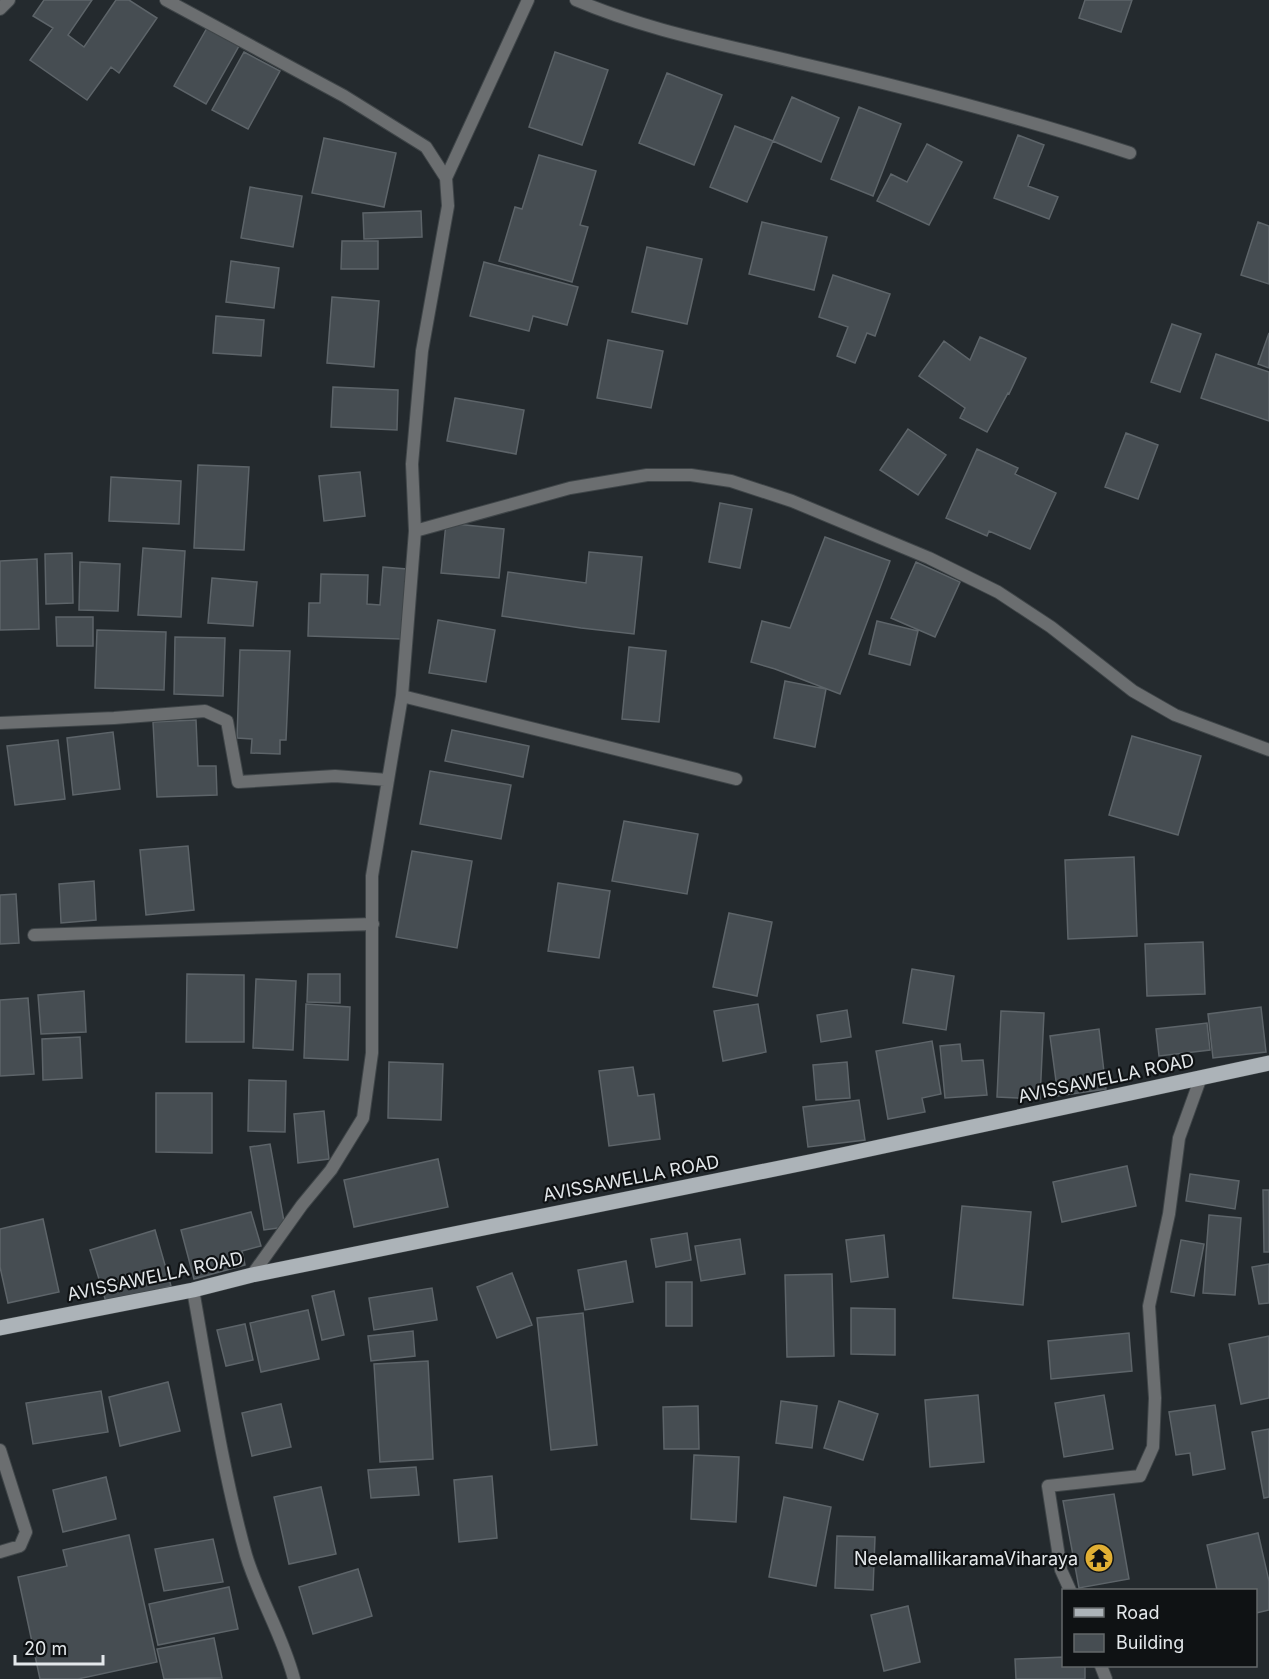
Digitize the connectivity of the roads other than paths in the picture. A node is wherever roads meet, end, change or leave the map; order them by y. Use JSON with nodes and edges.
{"nodes":[{"id":1,"x":9,"y":0,"type":"edge"},
{"id":2,"x":166,"y":0,"type":"edge"},
{"id":3,"x":528,"y":0,"type":"edge"},
{"id":4,"x":576,"y":0,"type":"edge"},
{"id":5,"x":0,"y":9,"type":"edge"},
{"id":6,"x":1130,"y":153,"type":"dead end"},
{"id":7,"x":446,"y":178,"type":"junction"},
{"id":8,"x":415,"y":531,"type":"junction"},
{"id":9,"x":402,"y":696,"type":"junction"},
{"id":10,"x":0,"y":723,"type":"edge"},
{"id":11,"x":1269,"y":750,"type":"edge"},
{"id":12,"x":388,"y":780,"type":"junction"},
{"id":13,"x":736,"y":780,"type":"dead end"},
{"id":14,"x":373,"y":924,"type":"junction"},
{"id":15,"x":34,"y":935,"type":"dead end"},
{"id":16,"x":1269,"y":1063,"type":"edge"},
{"id":17,"x":1201,"y":1077,"type":"junction"},
{"id":18,"x":252,"y":1275,"type":"junction"},
{"id":19,"x":193,"y":1290,"type":"junction"},
{"id":20,"x":0,"y":1328,"type":"edge"},
{"id":21,"x":0,"y":1450,"type":"edge"},
{"id":22,"x":0,"y":1552,"type":"edge"},
{"id":23,"x":1070,"y":1589,"type":"edge"},
{"id":24,"x":294,"y":1679,"type":"edge"}],
"edges":[{"from":1,"to":5,"type":"street"},
{"from":2,"to":7,"type":"street"},
{"from":3,"to":7,"type":"street"},
{"from":4,"to":6,"type":"street"},
{"from":7,"to":8,"type":"street"},
{"from":8,"to":9,"type":"street"},
{"from":8,"to":11,"type":"street"},
{"from":9,"to":12,"type":"street"},
{"from":9,"to":13,"type":"street"},
{"from":10,"to":12,"type":"street"},
{"from":12,"to":14,"type":"street"},
{"from":14,"to":15,"type":"street"},
{"from":14,"to":18,"type":"street"},
{"from":16,"to":17,"type":"main road","name":"AVISSAWELLA ROAD"},
{"from":17,"to":18,"type":"main road","name":"AVISSAWELLA ROAD"},
{"from":17,"to":23,"type":"street"},
{"from":18,"to":19,"type":"main road","name":"AVISSAWELLA ROAD"},
{"from":19,"to":20,"type":"main road","name":"AVISSAWELLA ROAD"},
{"from":19,"to":24,"type":"street"},
{"from":21,"to":22,"type":"street"}]}
